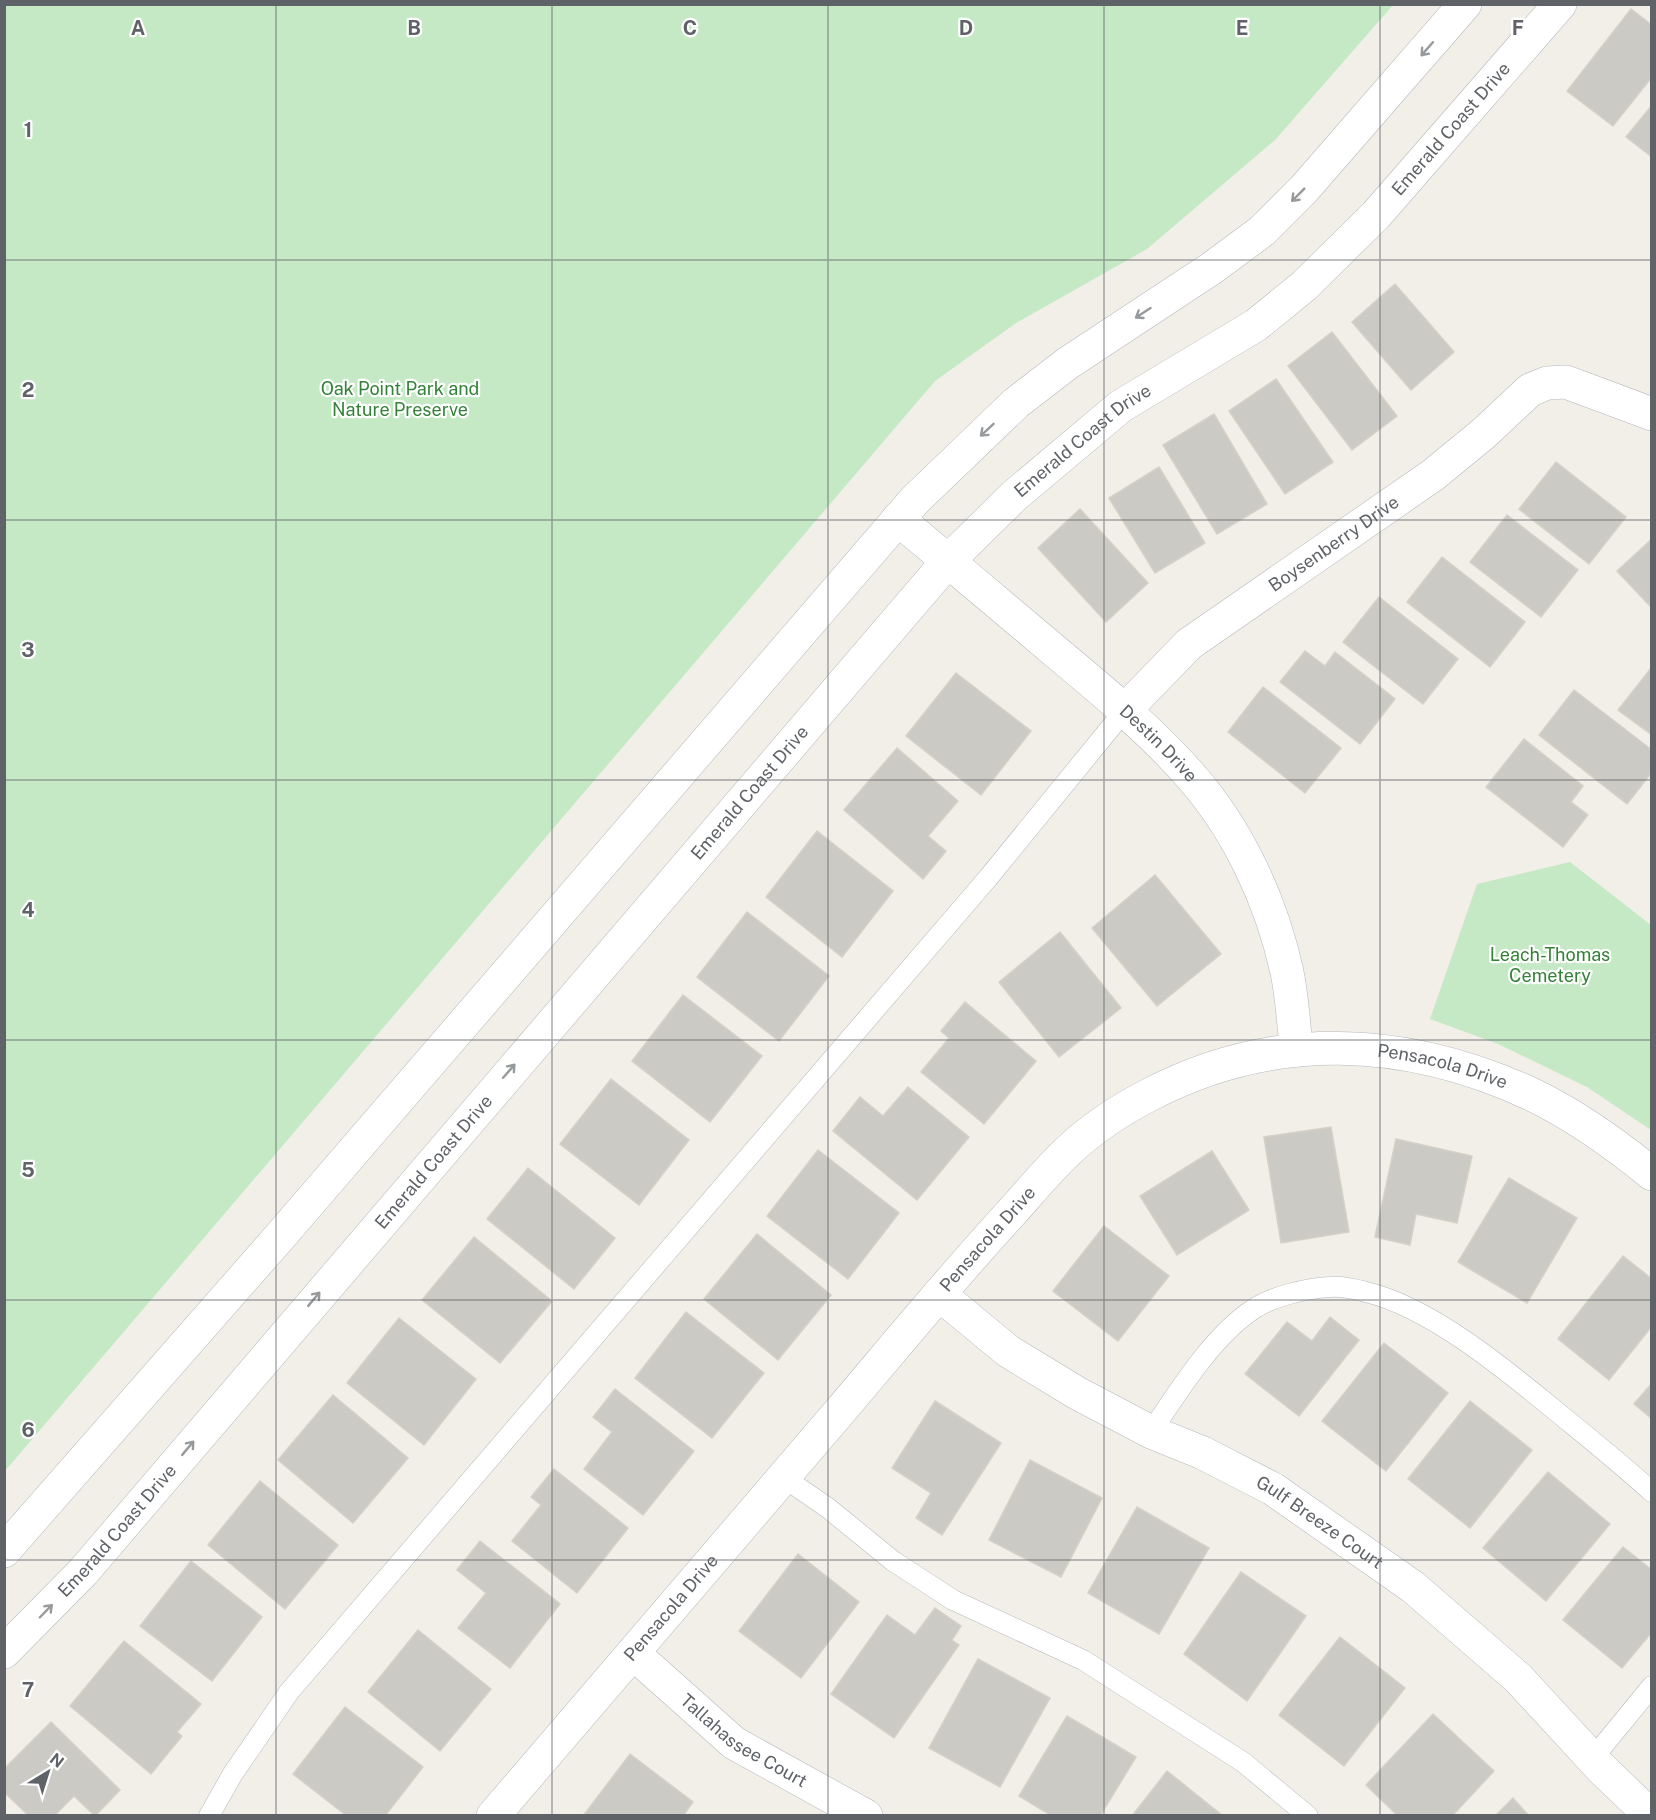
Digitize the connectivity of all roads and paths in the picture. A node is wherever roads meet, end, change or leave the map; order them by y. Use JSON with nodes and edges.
{"nodes":[{"id":1,"x":1465,"y":4,"type":"edge"},
{"id":2,"x":1560,"y":4,"type":"edge"},
{"id":3,"x":1652,"y":414,"type":"edge"},
{"id":4,"x":898,"y":519,"type":"junction"},
{"id":5,"x":948,"y":561,"type":"junction"},
{"id":6,"x":1125,"y":710,"type":"junction"},
{"id":7,"x":1296,"y":1049,"type":"junction"},
{"id":8,"x":1652,"y":1174,"type":"edge"},
{"id":9,"x":939,"y":1294,"type":"junction"},
{"id":10,"x":1151,"y":1432,"type":"junction"},
{"id":11,"x":783,"y":1477,"type":"junction"},
{"id":12,"x":1652,"y":1492,"type":"edge"},
{"id":13,"x":4,"y":1551,"type":"edge"},
{"id":14,"x":4,"y":1652,"type":"edge"},
{"id":15,"x":633,"y":1653,"type":"junction"},
{"id":16,"x":1652,"y":1686,"type":"edge"},
{"id":17,"x":1593,"y":1758,"type":"junction"},
{"id":18,"x":209,"y":1815,"type":"edge"},
{"id":19,"x":493,"y":1815,"type":"edge"},
{"id":20,"x":866,"y":1815,"type":"edge"},
{"id":21,"x":1308,"y":1815,"type":"edge"},
{"id":22,"x":1651,"y":1815,"type":"edge"}],
"edges":[{"from":1,"to":4,"type":"street","one_way":true},
{"from":2,"to":5,"type":"street","name":"Emerald Coast Drive"},
{"from":3,"to":6,"type":"street","name":"Boysenberry Drive"},
{"from":4,"to":5,"type":"street","name":"Destin Drive"},
{"from":4,"to":13,"type":"street"},
{"from":5,"to":6,"type":"street","name":"Destin Drive"},
{"from":14,"to":5,"type":"street","name":"Emerald Coast Drive","one_way":true},
{"from":6,"to":7,"type":"street","name":"Destin Drive"},
{"from":6,"to":18,"type":"lane"},
{"from":7,"to":8,"type":"street","name":"Pensacola Drive"},
{"from":7,"to":9,"type":"street","name":"Pensacola Drive"},
{"from":9,"to":10,"type":"street","name":"Gulf Breeze Court"},
{"from":9,"to":11,"type":"street","name":"Pensacola Drive"},
{"from":10,"to":12,"type":"lane"},
{"from":10,"to":17,"type":"street","name":"Gulf Breeze Court"},
{"from":11,"to":15,"type":"street","name":"Pensacola Drive"},
{"from":11,"to":21,"type":"lane"},
{"from":15,"to":19,"type":"street","name":"Pensacola Drive"},
{"from":15,"to":20,"type":"street","name":"Tallahassee Court"},
{"from":16,"to":17,"type":"lane"},
{"from":17,"to":22,"type":"street","name":"Gulf Breeze Court"}]}
